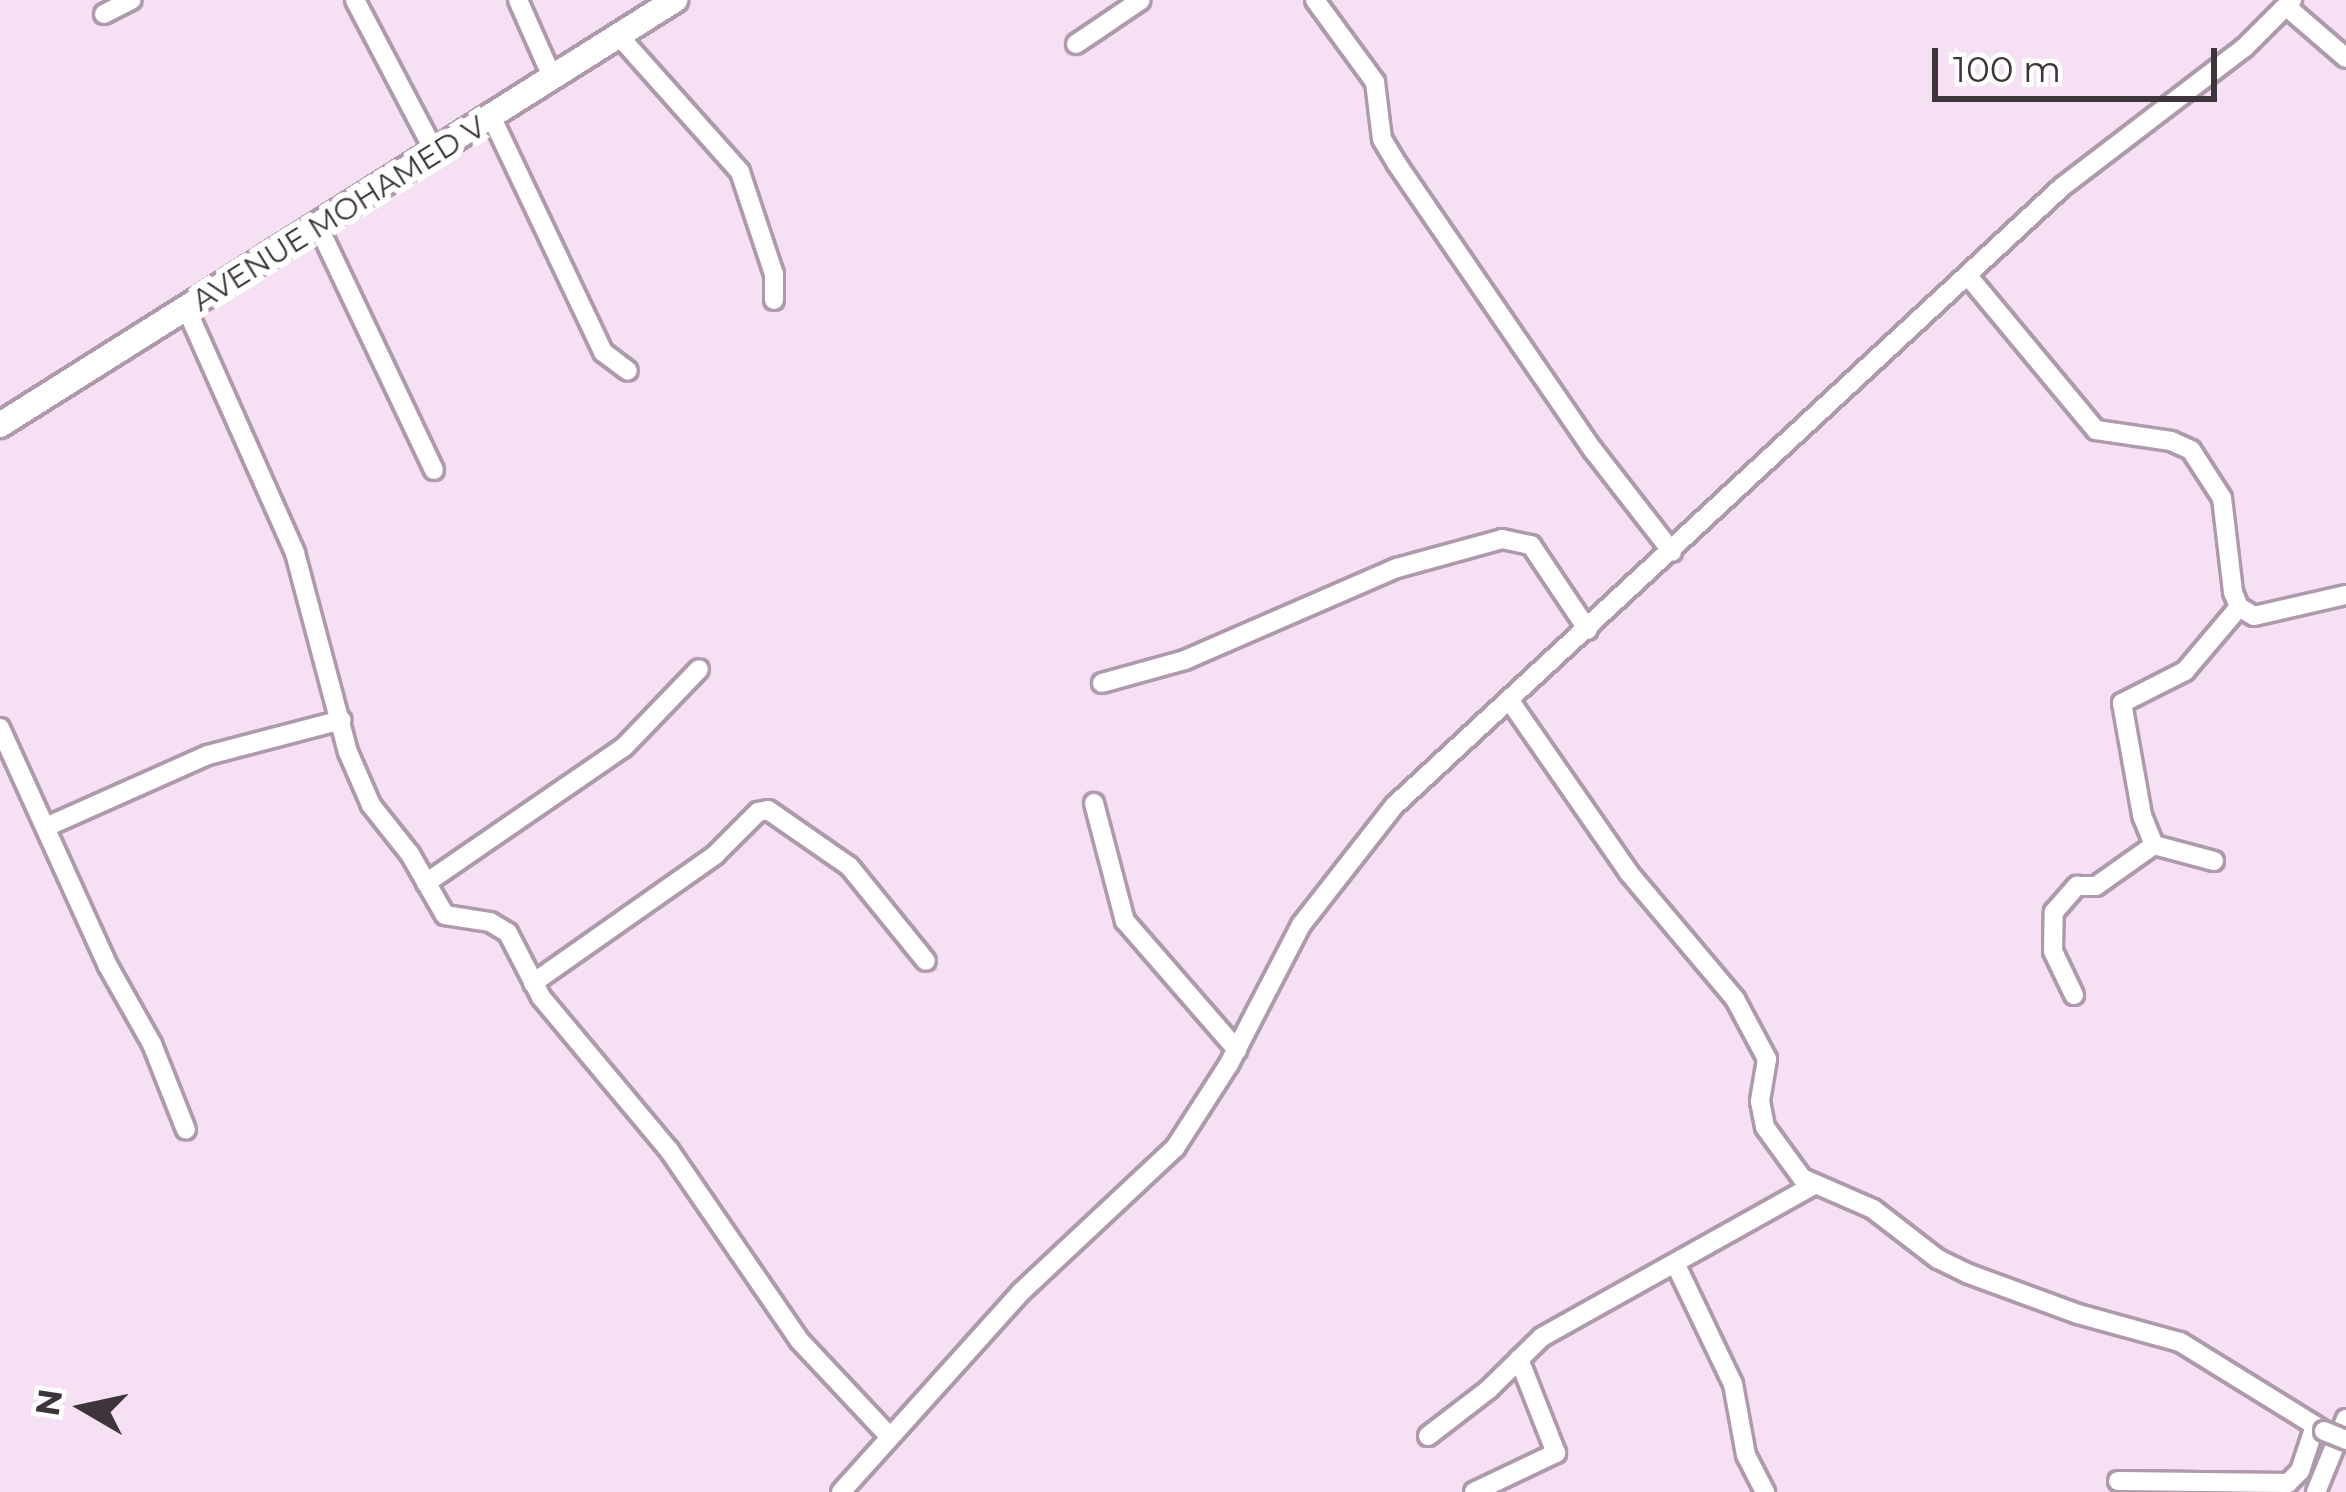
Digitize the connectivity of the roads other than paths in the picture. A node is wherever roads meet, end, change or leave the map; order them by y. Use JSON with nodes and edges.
{"nodes":[{"id":1,"x":132,"y":0,"type":"edge"},
{"id":2,"x":355,"y":0,"type":"edge"},
{"id":3,"x":518,"y":0,"type":"edge"},
{"id":4,"x":676,"y":0,"type":"edge"},
{"id":5,"x":1141,"y":0,"type":"edge"},
{"id":6,"x":1315,"y":0,"type":"edge"},
{"id":7,"x":2290,"y":3,"type":"edge"},
{"id":8,"x":104,"y":14,"type":"dead end"},
{"id":9,"x":619,"y":37,"type":"junction"},
{"id":10,"x":1076,"y":44,"type":"dead end"},
{"id":11,"x":2346,"y":58,"type":"edge"},
{"id":12,"x":553,"y":79,"type":"junction"},
{"id":13,"x":492,"y":118,"type":"junction"},
{"id":14,"x":436,"y":154,"type":"junction"},
{"id":15,"x":319,"y":228,"type":"junction"},
{"id":16,"x":1968,"y":276,"type":"junction"},
{"id":17,"x":775,"y":300,"type":"dead end"},
{"id":18,"x":188,"y":310,"type":"junction"},
{"id":19,"x":628,"y":371,"type":"dead end"},
{"id":20,"x":0,"y":424,"type":"edge"},
{"id":21,"x":434,"y":470,"type":"dead end"},
{"id":22,"x":1672,"y":552,"type":"junction"},
{"id":23,"x":2346,"y":595,"type":"edge"},
{"id":24,"x":2240,"y":607,"type":"junction"},
{"id":25,"x":1588,"y":630,"type":"junction"},
{"id":26,"x":699,"y":669,"type":"dead end"},
{"id":27,"x":1102,"y":683,"type":"dead end"},
{"id":28,"x":1510,"y":700,"type":"junction"},
{"id":29,"x":341,"y":720,"type":"junction"},
{"id":30,"x":0,"y":728,"type":"edge"},
{"id":31,"x":1094,"y":803,"type":"dead end"},
{"id":32,"x":46,"y":827,"type":"junction"},
{"id":33,"x":2154,"y":844,"type":"junction"},
{"id":34,"x":2213,"y":861,"type":"dead end"},
{"id":35,"x":426,"y":883,"type":"junction"},
{"id":36,"x":926,"y":961,"type":"dead end"},
{"id":37,"x":532,"y":982,"type":"junction"},
{"id":38,"x":2074,"y":995,"type":"dead end"},
{"id":39,"x":1237,"y":1050,"type":"junction"},
{"id":40,"x":187,"y":1130,"type":"dead end"},
{"id":41,"x":1814,"y":1185,"type":"junction"},
{"id":42,"x":1675,"y":1262,"type":"junction"},
{"id":43,"x":1519,"y":1358,"type":"junction"},
{"id":44,"x":2346,"y":1419,"type":"edge"},
{"id":45,"x":2319,"y":1429,"type":"junction"},
{"id":46,"x":889,"y":1436,"type":"junction"},
{"id":47,"x":1428,"y":1436,"type":"dead end"},
{"id":48,"x":2346,"y":1440,"type":"edge"},
{"id":49,"x":2118,"y":1481,"type":"dead end"},
{"id":50,"x":842,"y":1492,"type":"edge"},
{"id":51,"x":1474,"y":1492,"type":"edge"},
{"id":52,"x":1765,"y":1492,"type":"edge"},
{"id":53,"x":2316,"y":1492,"type":"edge"}],
"edges":[{"from":1,"to":8,"type":"street"},
{"from":2,"to":14,"type":"street"},
{"from":3,"to":12,"type":"street"},
{"from":4,"to":9,"type":"main road","name":"AVENUE MOHAMED V"},
{"from":5,"to":10,"type":"street"},
{"from":6,"to":22,"type":"street"},
{"from":7,"to":11,"type":"street"},
{"from":7,"to":16,"type":"street"},
{"from":9,"to":12,"type":"main road","name":"AVENUE MOHAMED V"},
{"from":9,"to":17,"type":"street"},
{"from":12,"to":13,"type":"main road","name":"AVENUE MOHAMED V"},
{"from":13,"to":14,"type":"main road","name":"AVENUE MOHAMED V"},
{"from":13,"to":19,"type":"street"},
{"from":14,"to":15,"type":"main road","name":"AVENUE MOHAMED V"},
{"from":15,"to":18,"type":"main road","name":"AVENUE MOHAMED V"},
{"from":15,"to":21,"type":"street"},
{"from":16,"to":22,"type":"street"},
{"from":16,"to":24,"type":"street"},
{"from":18,"to":20,"type":"main road","name":"AVENUE MOHAMED V"},
{"from":18,"to":29,"type":"street"},
{"from":22,"to":25,"type":"street"},
{"from":23,"to":24,"type":"street"},
{"from":24,"to":33,"type":"street"},
{"from":25,"to":27,"type":"street"},
{"from":25,"to":28,"type":"street"},
{"from":26,"to":35,"type":"street"},
{"from":28,"to":39,"type":"street"},
{"from":28,"to":41,"type":"street"},
{"from":29,"to":32,"type":"street"},
{"from":29,"to":35,"type":"street"},
{"from":30,"to":32,"type":"street"},
{"from":31,"to":39,"type":"street"},
{"from":32,"to":40,"type":"street"},
{"from":33,"to":34,"type":"street"},
{"from":33,"to":38,"type":"street"},
{"from":35,"to":37,"type":"street"},
{"from":36,"to":37,"type":"street"},
{"from":37,"to":46,"type":"street"},
{"from":39,"to":46,"type":"street"},
{"from":41,"to":42,"type":"street"},
{"from":41,"to":45,"type":"street"},
{"from":42,"to":43,"type":"street"},
{"from":42,"to":52,"type":"street"},
{"from":43,"to":47,"type":"street"},
{"from":43,"to":51,"type":"street"},
{"from":44,"to":53,"type":"street"},
{"from":45,"to":48,"type":"street","bridge":true},
{"from":45,"to":49,"type":"street"},
{"from":46,"to":50,"type":"street"}]}
